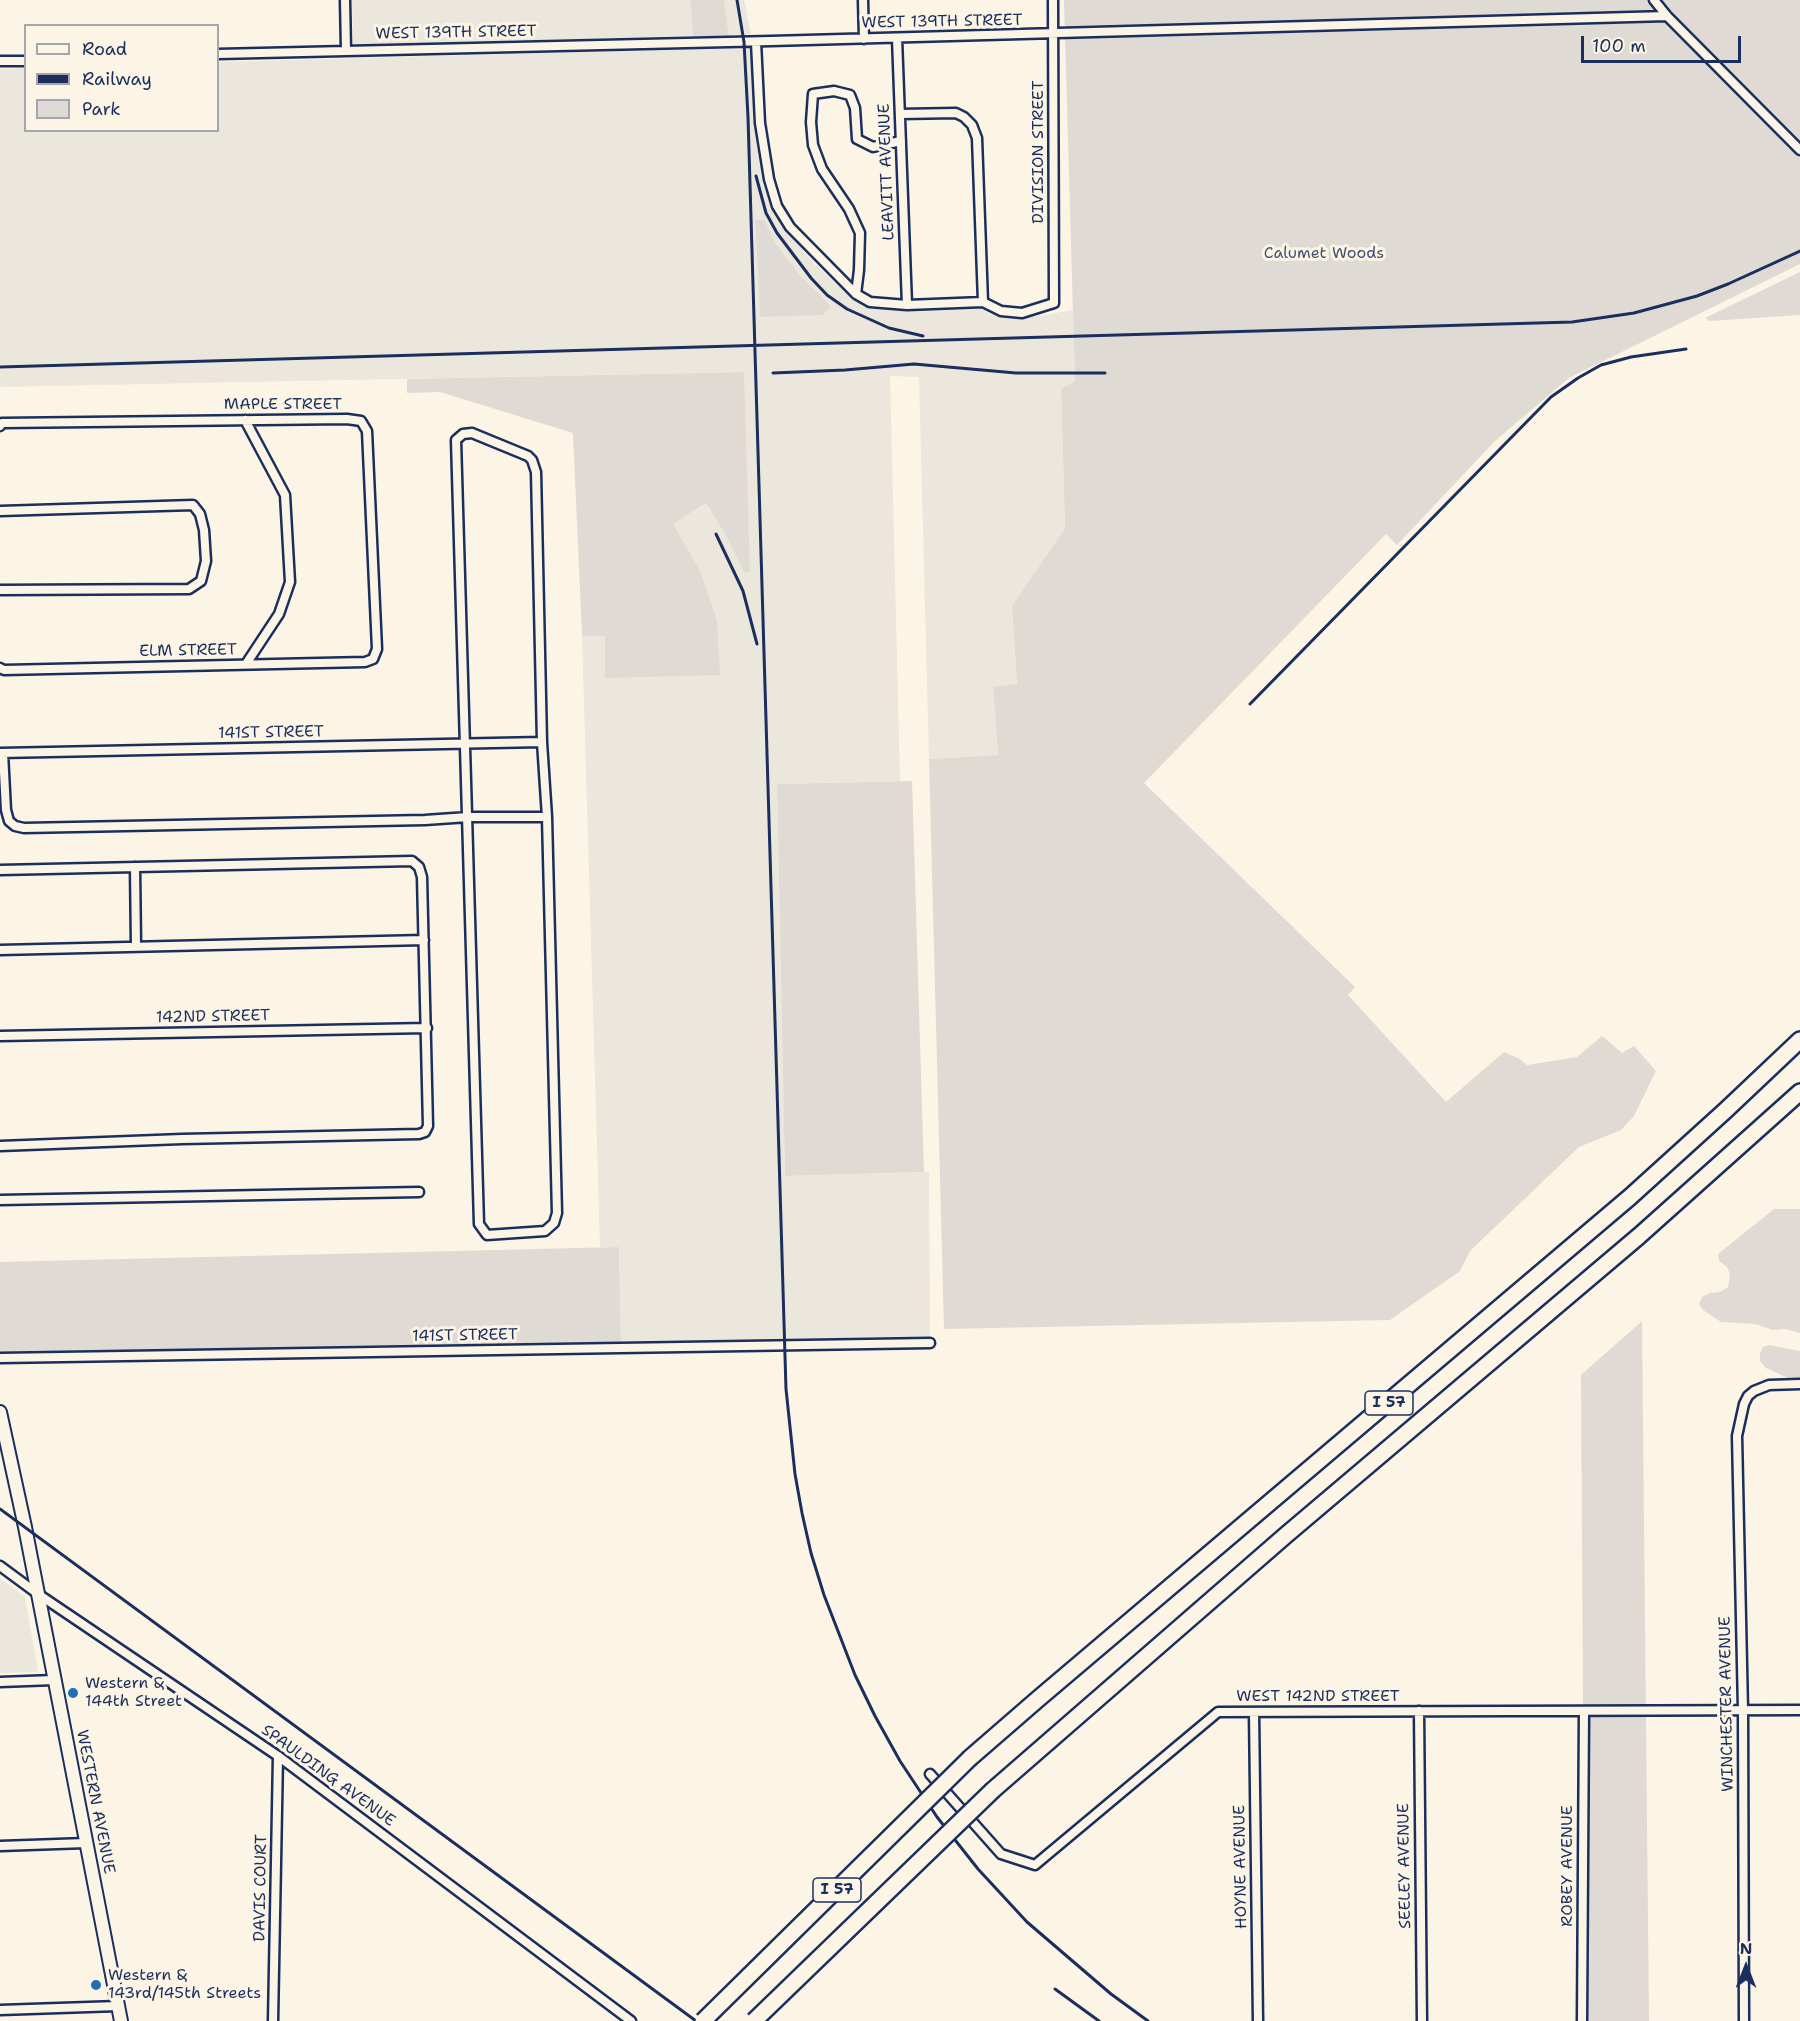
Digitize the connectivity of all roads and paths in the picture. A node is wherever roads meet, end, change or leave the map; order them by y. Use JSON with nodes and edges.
{"nodes":[{"id":1,"x":345,"y":0,"type":"edge"},
{"id":2,"x":863,"y":0,"type":"edge"},
{"id":3,"x":1053,"y":0,"type":"edge"},
{"id":4,"x":1654,"y":0,"type":"edge"},
{"id":5,"x":1667,"y":16,"type":"junction"},
{"id":6,"x":1053,"y":34,"type":"junction"},
{"id":7,"x":897,"y":38,"type":"junction"},
{"id":8,"x":864,"y":39,"type":"junction"},
{"id":9,"x":756,"y":42,"type":"junction"},
{"id":10,"x":346,"y":50,"type":"junction"},
{"id":11,"x":219,"y":54,"type":"edge"},
{"id":12,"x":24,"y":61,"type":"edge"},
{"id":13,"x":0,"y":62,"type":"edge"},
{"id":14,"x":900,"y":114,"type":"junction"},
{"id":15,"x":901,"y":141,"type":"junction"},
{"id":16,"x":1800,"y":150,"type":"edge"},
{"id":17,"x":856,"y":294,"type":"junction"},
{"id":18,"x":983,"y":302,"type":"junction"},
{"id":19,"x":907,"y":305,"type":"junction"},
{"id":20,"x":245,"y":420,"type":"junction"},
{"id":21,"x":1,"y":425,"type":"edge"},
{"id":22,"x":0,"y":511,"type":"edge"},
{"id":23,"x":0,"y":590,"type":"edge"},
{"id":24,"x":373,"y":659,"type":"joint"},
{"id":25,"x":246,"y":664,"type":"junction"},
{"id":26,"x":2,"y":669,"type":"edge"},
{"id":27,"x":542,"y":742,"type":"junction"},
{"id":28,"x":466,"y":743,"type":"junction"},
{"id":29,"x":1,"y":753,"type":"edge"},
{"id":30,"x":468,"y":817,"type":"junction"},
{"id":31,"x":547,"y":817,"type":"junction"},
{"id":32,"x":135,"y":867,"type":"junction"},
{"id":33,"x":0,"y":870,"type":"edge"},
{"id":34,"x":424,"y":940,"type":"junction"},
{"id":35,"x":136,"y":946,"type":"junction"},
{"id":36,"x":0,"y":950,"type":"edge"},
{"id":37,"x":427,"y":1028,"type":"junction"},
{"id":38,"x":0,"y":1036,"type":"edge"},
{"id":39,"x":1800,"y":1040,"type":"edge"},
{"id":40,"x":1800,"y":1092,"type":"edge"},
{"id":41,"x":0,"y":1146,"type":"edge"},
{"id":42,"x":419,"y":1191,"type":"dead end"},
{"id":43,"x":0,"y":1200,"type":"edge"},
{"id":44,"x":930,"y":1343,"type":"dead end"},
{"id":45,"x":0,"y":1358,"type":"edge"},
{"id":46,"x":1800,"y":1384,"type":"edge"},
{"id":47,"x":0,"y":1412,"type":"edge"},
{"id":48,"x":0,"y":1566,"type":"edge"},
{"id":49,"x":38,"y":1594,"type":"junction"},
{"id":50,"x":54,"y":1680,"type":"junction"},
{"id":51,"x":0,"y":1682,"type":"edge"},
{"id":52,"x":1743,"y":1710,"type":"junction"},
{"id":53,"x":1800,"y":1710,"type":"edge"},
{"id":54,"x":1584,"y":1711,"type":"junction"},
{"id":55,"x":1254,"y":1712,"type":"junction"},
{"id":56,"x":1419,"y":1712,"type":"junction"},
{"id":57,"x":278,"y":1756,"type":"junction"},
{"id":58,"x":930,"y":1774,"type":"dead end"},
{"id":59,"x":86,"y":1843,"type":"junction"},
{"id":60,"x":0,"y":1846,"type":"edge"},
{"id":61,"x":118,"y":2006,"type":"junction"},
{"id":62,"x":0,"y":2010,"type":"edge"},
{"id":63,"x":121,"y":2021,"type":"edge"},
{"id":64,"x":273,"y":2021,"type":"edge"},
{"id":65,"x":631,"y":2021,"type":"edge"},
{"id":66,"x":703,"y":2021,"type":"edge"},
{"id":67,"x":754,"y":2021,"type":"edge"},
{"id":68,"x":1258,"y":2021,"type":"edge"},
{"id":69,"x":1422,"y":2021,"type":"edge"},
{"id":70,"x":1582,"y":2021,"type":"edge"},
{"id":71,"x":1744,"y":2021,"type":"edge"}],
"edges":[{"from":1,"to":10,"type":"street"},
{"from":2,"to":8,"type":"street"},
{"from":3,"to":6,"type":"street","name":"DIVISION STREET"},
{"from":4,"to":5,"type":"street"},
{"from":5,"to":6,"type":"street","name":"WEST 139TH STREET"},
{"from":5,"to":16,"type":"street"},
{"from":6,"to":7,"type":"street","name":"WEST 139TH STREET"},
{"from":6,"to":18,"type":"street","name":"DIVISION STREET"},
{"from":7,"to":8,"type":"street","name":"WEST 139TH STREET"},
{"from":7,"to":14,"type":"street","name":"LEAVITT AVENUE"},
{"from":8,"to":9,"type":"street","name":"WEST 139TH STREET"},
{"from":9,"to":10,"type":"street","name":"WEST 139TH STREET"},
{"from":9,"to":17,"type":"street"},
{"from":10,"to":11,"type":"street","name":"WEST 139TH STREET"},
{"from":12,"to":13,"type":"street"},
{"from":14,"to":15,"type":"street","name":"LEAVITT AVENUE"},
{"from":14,"to":18,"type":"street"},
{"from":15,"to":17,"type":"street"},
{"from":15,"to":19,"type":"street","name":"LEAVITT AVENUE"},
{"from":17,"to":19,"type":"street"},
{"from":18,"to":19,"type":"street"},
{"from":20,"to":21,"type":"street","name":"MAPLE STREET"},
{"from":20,"to":24,"type":"street","name":"MAPLE STREET"},
{"from":20,"to":25,"type":"street"},
{"from":22,"to":23,"type":"street"},
{"from":24,"to":25,"type":"street","name":"ELM STREET"},
{"from":25,"to":26,"type":"street","name":"ELM STREET"},
{"from":27,"to":28,"type":"street","name":"141ST STREET"},
{"from":27,"to":28,"type":"street"},
{"from":27,"to":31,"type":"street"},
{"from":28,"to":29,"type":"street","name":"141ST STREET"},
{"from":28,"to":30,"type":"street"},
{"from":29,"to":30,"type":"street"},
{"from":30,"to":31,"type":"street"},
{"from":30,"to":31,"type":"street"},
{"from":32,"to":33,"type":"street"},
{"from":32,"to":34,"type":"street"},
{"from":32,"to":35,"type":"street"},
{"from":34,"to":35,"type":"street"},
{"from":34,"to":37,"type":"street"},
{"from":35,"to":36,"type":"street"},
{"from":37,"to":38,"type":"street","name":"142ND STREET"},
{"from":37,"to":41,"type":"street"},
{"from":39,"to":66,"type":"highway","number":"I 57","bridge":true},
{"from":40,"to":67,"type":"highway","number":"I 57","bridge":true},
{"from":42,"to":43,"type":"street"},
{"from":44,"to":45,"type":"street","name":"141ST STREET"},
{"from":46,"to":52,"type":"street","name":"WINCHESTER AVENUE"},
{"from":47,"to":49,"type":"main road","name":"WESTERN AVENUE"},
{"from":48,"to":49,"type":"street","name":"SPAULDING AVENUE"},
{"from":49,"to":50,"type":"main road","name":"WESTERN AVENUE"},
{"from":49,"to":57,"type":"street","name":"SPAULDING AVENUE"},
{"from":50,"to":51,"type":"street"},
{"from":50,"to":59,"type":"main road","name":"WESTERN AVENUE"},
{"from":52,"to":53,"type":"street","name":"WEST 142ND STREET"},
{"from":52,"to":54,"type":"street","name":"WEST 142ND STREET"},
{"from":52,"to":71,"type":"street","name":"WINCHESTER AVENUE"},
{"from":54,"to":56,"type":"street","name":"WEST 142ND STREET"},
{"from":54,"to":70,"type":"street","name":"ROBEY AVENUE"},
{"from":55,"to":56,"type":"street","name":"WEST 142ND STREET"},
{"from":55,"to":58,"type":"street","name":"WEST 142ND STREET"},
{"from":55,"to":68,"type":"street","name":"HOYNE AVENUE"},
{"from":56,"to":69,"type":"street","name":"SEELEY AVENUE"},
{"from":57,"to":64,"type":"street","name":"DAVIS COURT"},
{"from":57,"to":65,"type":"street","name":"SPAULDING AVENUE"},
{"from":59,"to":60,"type":"street"},
{"from":59,"to":61,"type":"main road","name":"WESTERN AVENUE"},
{"from":61,"to":62,"type":"street"},
{"from":61,"to":63,"type":"main road","name":"WESTERN AVENUE"}]}
